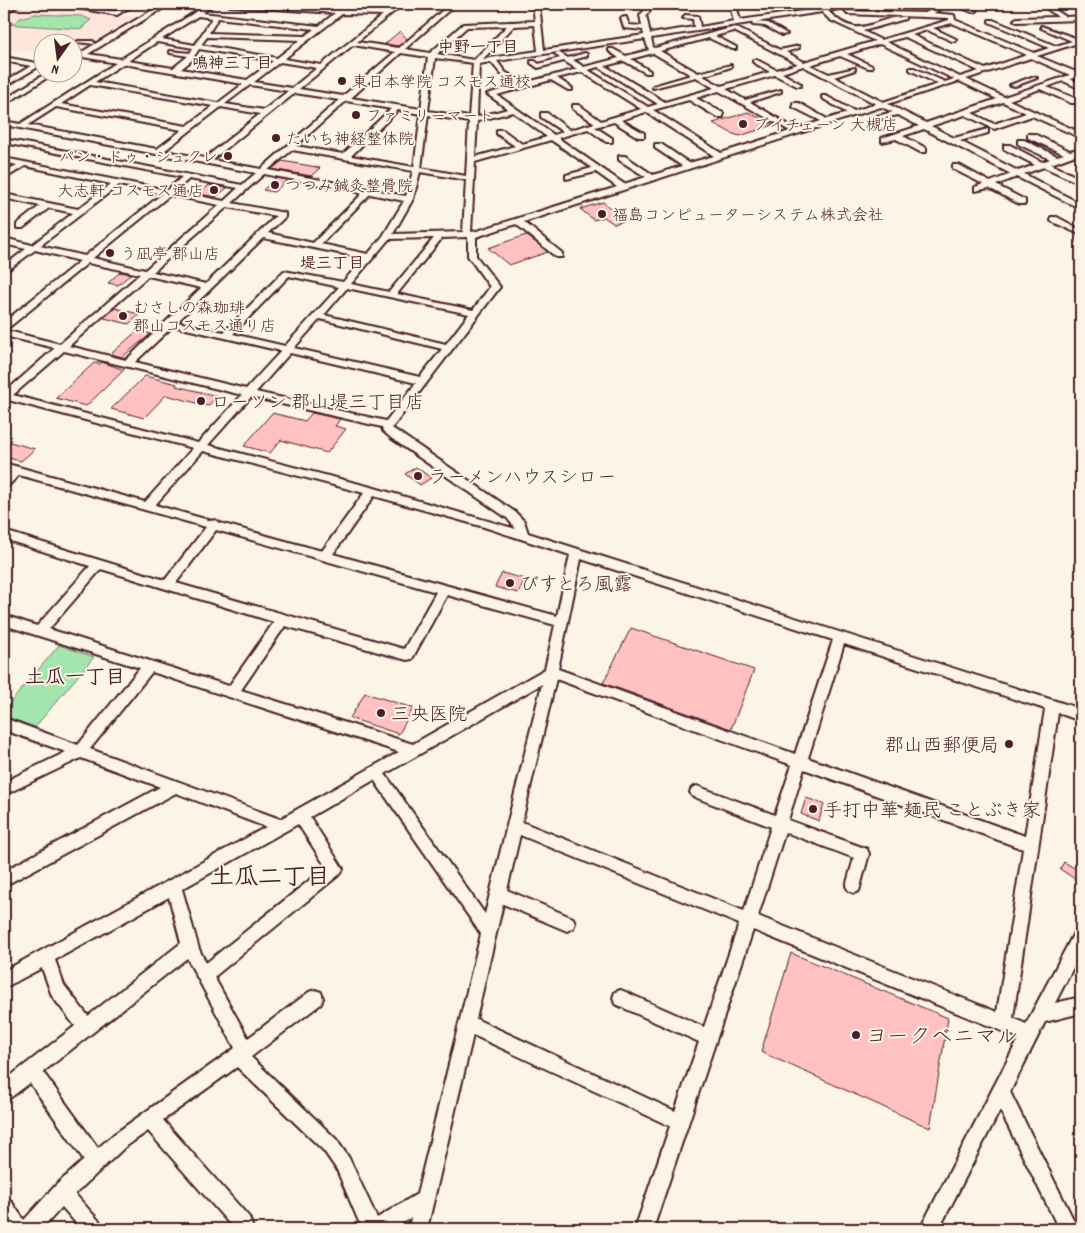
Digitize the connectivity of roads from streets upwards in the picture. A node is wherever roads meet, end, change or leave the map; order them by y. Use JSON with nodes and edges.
{"nodes":[{"id":1,"x":16,"y":4,"type":"edge"},
{"id":2,"x":58,"y":4,"type":"edge"},
{"id":3,"x":69,"y":4,"type":"edge"},
{"id":4,"x":132,"y":4,"type":"edge"},
{"id":5,"x":160,"y":4,"type":"edge"},
{"id":6,"x":167,"y":4,"type":"edge"},
{"id":7,"x":212,"y":4,"type":"edge"},
{"id":8,"x":230,"y":4,"type":"edge"},
{"id":9,"x":400,"y":4,"type":"edge"},
{"id":10,"x":453,"y":4,"type":"edge"},
{"id":11,"x":536,"y":4,"type":"edge"},
{"id":12,"x":646,"y":4,"type":"edge"},
{"id":13,"x":863,"y":4,"type":"edge"},
{"id":14,"x":947,"y":4,"type":"edge"},
{"id":15,"x":954,"y":4,"type":"edge"},
{"id":16,"x":1076,"y":4,"type":"edge"},
{"id":17,"x":266,"y":6,"type":"edge"},
{"id":18,"x":1048,"y":7,"type":"dead end"},
{"id":19,"x":824,"y":8,"type":"edge"},
{"id":20,"x":734,"y":9,"type":"dead end"},
{"id":21,"x":4,"y":10,"type":"edge"},
{"id":22,"x":1081,"y":10,"type":"edge"},
{"id":23,"x":342,"y":11,"type":"junction"},
{"id":24,"x":974,"y":11,"type":"dead end"},
{"id":25,"x":389,"y":13,"type":"junction"},
{"id":26,"x":196,"y":14,"type":"junction"},
{"id":27,"x":925,"y":15,"type":"junction"},
{"id":28,"x":216,"y":17,"type":"junction"},
{"id":29,"x":685,"y":17,"type":"dead end"},
{"id":30,"x":624,"y":18,"type":"dead end"},
{"id":31,"x":903,"y":18,"type":"dead end"},
{"id":32,"x":1064,"y":18,"type":"junction"},
{"id":33,"x":1081,"y":18,"type":"edge"},
{"id":34,"x":756,"y":19,"type":"junction"},
{"id":35,"x":250,"y":20,"type":"junction"},
{"id":36,"x":1017,"y":20,"type":"dead end"},
{"id":37,"x":858,"y":21,"type":"dead end"},
{"id":38,"x":952,"y":21,"type":"junction"},
{"id":39,"x":991,"y":21,"type":"dead end"},
{"id":40,"x":539,"y":23,"type":"junction"},
{"id":41,"x":513,"y":24,"type":"junction"},
{"id":42,"x":844,"y":25,"type":"junction"},
{"id":43,"x":737,"y":26,"type":"junction"},
{"id":44,"x":966,"y":27,"type":"junction"},
{"id":45,"x":1043,"y":27,"type":"dead end"},
{"id":46,"x":321,"y":28,"type":"junction"},
{"id":47,"x":645,"y":28,"type":"junction"},
{"id":48,"x":927,"y":28,"type":"junction"},
{"id":49,"x":698,"y":29,"type":"junction"},
{"id":50,"x":958,"y":30,"type":"dead end"},
{"id":51,"x":857,"y":31,"type":"junction"},
{"id":52,"x":784,"y":34,"type":"dead end"},
{"id":53,"x":904,"y":34,"type":"junction"},
{"id":54,"x":204,"y":35,"type":"junction"},
{"id":55,"x":710,"y":36,"type":"junction"},
{"id":56,"x":647,"y":37,"type":"junction"},
{"id":57,"x":308,"y":38,"type":"junction"},
{"id":58,"x":155,"y":40,"type":"junction"},
{"id":59,"x":954,"y":40,"type":"dead end"},
{"id":60,"x":1079,"y":41,"type":"edge"},
{"id":61,"x":82,"y":42,"type":"edge"},
{"id":62,"x":880,"y":42,"type":"junction"},
{"id":63,"x":93,"y":43,"type":"dead end"},
{"id":64,"x":351,"y":43,"type":"junction"},
{"id":65,"x":197,"y":46,"type":"junction"},
{"id":66,"x":797,"y":47,"type":"dead end"},
{"id":67,"x":734,"y":48,"type":"dead end"},
{"id":68,"x":1055,"y":48,"type":"junction"},
{"id":69,"x":611,"y":50,"type":"dead end"},
{"id":70,"x":654,"y":50,"type":"junction"},
{"id":71,"x":400,"y":51,"type":"junction"},
{"id":72,"x":82,"y":52,"type":"edge"},
{"id":73,"x":172,"y":52,"type":"dead end"},
{"id":74,"x":541,"y":52,"type":"junction"},
{"id":75,"x":779,"y":52,"type":"junction"},
{"id":76,"x":840,"y":53,"type":"junction"},
{"id":77,"x":82,"y":55,"type":"joint"},
{"id":78,"x":192,"y":55,"type":"junction"},
{"id":79,"x":432,"y":55,"type":"junction"},
{"id":80,"x":585,"y":55,"type":"dead end"},
{"id":81,"x":1032,"y":56,"type":"junction"},
{"id":82,"x":4,"y":58,"type":"edge"},
{"id":83,"x":563,"y":58,"type":"junction"},
{"id":84,"x":626,"y":58,"type":"junction"},
{"id":85,"x":281,"y":59,"type":"junction"},
{"id":86,"x":492,"y":60,"type":"junction"},
{"id":87,"x":755,"y":61,"type":"dead end"},
{"id":88,"x":122,"y":62,"type":"junction"},
{"id":89,"x":476,"y":62,"type":"junction"},
{"id":90,"x":533,"y":62,"type":"dead end"},
{"id":91,"x":32,"y":63,"type":"edge"},
{"id":92,"x":802,"y":64,"type":"junction"},
{"id":93,"x":599,"y":66,"type":"junction"},
{"id":94,"x":729,"y":66,"type":"dead end"},
{"id":95,"x":323,"y":67,"type":"junction"},
{"id":96,"x":870,"y":67,"type":"dead end"},
{"id":97,"x":32,"y":68,"type":"edge"},
{"id":98,"x":853,"y":69,"type":"dead end"},
{"id":99,"x":912,"y":69,"type":"dead end"},
{"id":100,"x":583,"y":70,"type":"junction"},
{"id":101,"x":174,"y":71,"type":"junction"},
{"id":102,"x":985,"y":71,"type":"junction"},
{"id":103,"x":648,"y":72,"type":"dead end"},
{"id":104,"x":775,"y":72,"type":"junction"},
{"id":105,"x":697,"y":75,"type":"junction"},
{"id":106,"x":1079,"y":75,"type":"edge"},
{"id":107,"x":827,"y":77,"type":"junction"},
{"id":108,"x":552,"y":78,"type":"junction"},
{"id":109,"x":1034,"y":78,"type":"dead end"},
{"id":110,"x":960,"y":79,"type":"junction"},
{"id":111,"x":1064,"y":79,"type":"junction"},
{"id":112,"x":37,"y":82,"type":"edge"},
{"id":113,"x":4,"y":83,"type":"edge"},
{"id":114,"x":89,"y":83,"type":"junction"},
{"id":115,"x":248,"y":83,"type":"junction"},
{"id":116,"x":944,"y":84,"type":"junction"},
{"id":117,"x":523,"y":85,"type":"junction"},
{"id":118,"x":799,"y":85,"type":"dead end"},
{"id":119,"x":655,"y":87,"type":"dead end"},
{"id":120,"x":1041,"y":87,"type":"junction"},
{"id":121,"x":1081,"y":87,"type":"edge"},
{"id":122,"x":720,"y":88,"type":"junction"},
{"id":123,"x":570,"y":89,"type":"dead end"},
{"id":124,"x":293,"y":91,"type":"junction"},
{"id":125,"x":778,"y":91,"type":"dead end"},
{"id":126,"x":1027,"y":92,"type":"junction"},
{"id":127,"x":690,"y":97,"type":"junction"},
{"id":128,"x":824,"y":97,"type":"dead end"},
{"id":129,"x":345,"y":100,"type":"junction"},
{"id":130,"x":1004,"y":100,"type":"junction"},
{"id":131,"x":1074,"y":101,"type":"dead end"},
{"id":132,"x":4,"y":102,"type":"edge"},
{"id":133,"x":744,"y":102,"type":"junction"},
{"id":134,"x":881,"y":104,"type":"junction"},
{"id":135,"x":55,"y":105,"type":"junction"},
{"id":136,"x":220,"y":105,"type":"junction"},
{"id":137,"x":664,"y":105,"type":"junction"},
{"id":138,"x":796,"y":105,"type":"dead end"},
{"id":139,"x":576,"y":107,"type":"dead end"},
{"id":140,"x":396,"y":108,"type":"junction"},
{"id":141,"x":514,"y":110,"type":"junction"},
{"id":142,"x":646,"y":110,"type":"junction"},
{"id":143,"x":266,"y":113,"type":"junction"},
{"id":144,"x":426,"y":113,"type":"junction"},
{"id":145,"x":853,"y":113,"type":"junction"},
{"id":146,"x":898,"y":113,"type":"junction"},
{"id":147,"x":1033,"y":113,"type":"junction"},
{"id":148,"x":967,"y":114,"type":"junction"},
{"id":149,"x":544,"y":115,"type":"dead end"},
{"id":150,"x":720,"y":115,"type":"dead end"},
{"id":151,"x":880,"y":118,"type":"dead end"},
{"id":152,"x":615,"y":119,"type":"junction"},
{"id":153,"x":472,"y":120,"type":"junction"},
{"id":154,"x":827,"y":122,"type":"junction"},
{"id":155,"x":4,"y":123,"type":"edge"},
{"id":156,"x":600,"y":123,"type":"junction"},
{"id":157,"x":22,"y":126,"type":"junction"},
{"id":158,"x":588,"y":126,"type":"junction"},
{"id":159,"x":925,"y":126,"type":"junction"},
{"id":160,"x":189,"y":128,"type":"junction"},
{"id":161,"x":985,"y":131,"type":"dead end"},
{"id":162,"x":500,"y":132,"type":"dead end"},
{"id":163,"x":568,"y":132,"type":"junction"},
{"id":164,"x":796,"y":132,"type":"junction"},
{"id":165,"x":641,"y":135,"type":"dead end"},
{"id":166,"x":897,"y":136,"type":"junction"},
{"id":167,"x":1031,"y":136,"type":"dead end"},
{"id":168,"x":1081,"y":136,"type":"edge"},
{"id":169,"x":65,"y":137,"type":"dead end"},
{"id":170,"x":552,"y":137,"type":"junction"},
{"id":171,"x":610,"y":140,"type":"dead end"},
{"id":172,"x":885,"y":140,"type":"dead end"},
{"id":173,"x":953,"y":141,"type":"junction"},
{"id":174,"x":4,"y":142,"type":"edge"},
{"id":175,"x":1020,"y":142,"type":"dead end"},
{"id":176,"x":520,"y":146,"type":"junction"},
{"id":177,"x":658,"y":146,"type":"dead end"},
{"id":178,"x":289,"y":147,"type":"junction"},
{"id":179,"x":1007,"y":147,"type":"dead end"},
{"id":180,"x":923,"y":150,"type":"dead end"},
{"id":181,"x":1081,"y":150,"type":"edge"},
{"id":182,"x":158,"y":152,"type":"junction"},
{"id":183,"x":41,"y":153,"type":"junction"},
{"id":184,"x":1070,"y":154,"type":"junction"},
{"id":185,"x":720,"y":156,"type":"junction"},
{"id":186,"x":345,"y":158,"type":"junction"},
{"id":187,"x":622,"y":158,"type":"dead end"},
{"id":188,"x":1056,"y":159,"type":"junction"},
{"id":189,"x":4,"y":160,"type":"edge"},
{"id":190,"x":471,"y":161,"type":"junction"},
{"id":191,"x":206,"y":162,"type":"junction"},
{"id":192,"x":24,"y":164,"type":"junction"},
{"id":193,"x":1043,"y":164,"type":"junction"},
{"id":194,"x":688,"y":166,"type":"junction"},
{"id":195,"x":956,"y":167,"type":"dead end"},
{"id":196,"x":598,"y":169,"type":"junction"},
{"id":197,"x":417,"y":170,"type":"junction"},
{"id":198,"x":261,"y":172,"type":"junction"},
{"id":199,"x":1017,"y":174,"type":"junction"},
{"id":200,"x":4,"y":177,"type":"edge"},
{"id":201,"x":188,"y":177,"type":"junction"},
{"id":202,"x":569,"y":177,"type":"dead end"},
{"id":203,"x":652,"y":178,"type":"junction"},
{"id":204,"x":471,"y":179,"type":"junction"},
{"id":205,"x":1081,"y":182,"type":"edge"},
{"id":206,"x":117,"y":183,"type":"junction"},
{"id":207,"x":989,"y":185,"type":"junction"},
{"id":208,"x":238,"y":187,"type":"dead end"},
{"id":209,"x":623,"y":187,"type":"junction"},
{"id":210,"x":978,"y":189,"type":"dead end"},
{"id":211,"x":368,"y":192,"type":"junction"},
{"id":212,"x":168,"y":193,"type":"junction"},
{"id":213,"x":4,"y":196,"type":"edge"},
{"id":214,"x":409,"y":199,"type":"junction"},
{"id":215,"x":1022,"y":202,"type":"dead end"},
{"id":216,"x":224,"y":204,"type":"junction"},
{"id":217,"x":47,"y":205,"type":"junction"},
{"id":218,"x":1081,"y":207,"type":"edge"},
{"id":219,"x":80,"y":212,"type":"junction"},
{"id":220,"x":1054,"y":219,"type":"dead end"},
{"id":221,"x":517,"y":221,"type":"junction"},
{"id":222,"x":20,"y":226,"type":"dead end"},
{"id":223,"x":1081,"y":233,"type":"edge"},
{"id":224,"x":470,"y":234,"type":"junction"},
{"id":225,"x":263,"y":235,"type":"junction"},
{"id":226,"x":439,"y":235,"type":"junction"},
{"id":227,"x":387,"y":237,"type":"junction"},
{"id":228,"x":4,"y":241,"type":"edge"},
{"id":229,"x":314,"y":246,"type":"junction"},
{"id":230,"x":33,"y":248,"type":"junction"},
{"id":231,"x":559,"y":255,"type":"dead end"},
{"id":232,"x":370,"y":257,"type":"junction"},
{"id":233,"x":86,"y":259,"type":"junction"},
{"id":234,"x":4,"y":270,"type":"edge"},
{"id":235,"x":148,"y":273,"type":"junction"},
{"id":236,"x":345,"y":286,"type":"junction"},
{"id":237,"x":209,"y":287,"type":"junction"},
{"id":238,"x":391,"y":295,"type":"junction"},
{"id":239,"x":475,"y":313,"type":"junction"},
{"id":240,"x":317,"y":316,"type":"junction"},
{"id":241,"x":172,"y":323,"type":"junction"},
{"id":242,"x":4,"y":327,"type":"edge"},
{"id":243,"x":4,"y":333,"type":"edge"},
{"id":244,"x":227,"y":335,"type":"junction"},
{"id":245,"x":448,"y":347,"type":"junction"},
{"id":246,"x":61,"y":348,"type":"junction"},
{"id":247,"x":288,"y":350,"type":"junction"},
{"id":248,"x":128,"y":364,"type":"junction"},
{"id":249,"x":422,"y":381,"type":"junction"},
{"id":250,"x":248,"y":393,"type":"junction"},
{"id":251,"x":4,"y":397,"type":"edge"},
{"id":252,"x":388,"y":425,"type":"junction"},
{"id":253,"x":200,"y":447,"type":"junction"},
{"id":254,"x":4,"y":467,"type":"edge"},
{"id":255,"x":17,"y":470,"type":"junction"},
{"id":256,"x":4,"y":483,"type":"edge"},
{"id":257,"x":371,"y":491,"type":"junction"},
{"id":258,"x":148,"y":506,"type":"junction"},
{"id":259,"x":214,"y":524,"type":"junction"},
{"id":260,"x":4,"y":535,"type":"edge"},
{"id":261,"x":523,"y":535,"type":"junction"},
{"id":262,"x":577,"y":552,"type":"junction"},
{"id":263,"x":326,"y":555,"type":"junction"},
{"id":264,"x":99,"y":563,"type":"junction"},
{"id":265,"x":168,"y":584,"type":"junction"},
{"id":266,"x":443,"y":590,"type":"junction"},
{"id":267,"x":4,"y":620,"type":"edge"},
{"id":268,"x":282,"y":620,"type":"junction"},
{"id":269,"x":561,"y":622,"type":"junction"},
{"id":270,"x":40,"y":631,"type":"junction"},
{"id":271,"x":840,"y":636,"type":"junction"},
{"id":272,"x":149,"y":666,"type":"junction"},
{"id":273,"x":551,"y":672,"type":"junction"},
{"id":274,"x":232,"y":692,"type":"junction"},
{"id":275,"x":1052,"y":706,"type":"junction"},
{"id":276,"x":1081,"y":715,"type":"edge"},
{"id":277,"x":4,"y":724,"type":"edge"},
{"id":278,"x":413,"y":750,"type":"junction"},
{"id":279,"x":80,"y":752,"type":"junction"},
{"id":280,"x":799,"y":761,"type":"junction"},
{"id":281,"x":376,"y":772,"type":"junction"},
{"id":282,"x":175,"y":786,"type":"junction"},
{"id":283,"x":4,"y":790,"type":"edge"},
{"id":284,"x":697,"y":792,"type":"dead end"},
{"id":285,"x":301,"y":814,"type":"junction"},
{"id":286,"x":781,"y":822,"type":"junction"},
{"id":287,"x":281,"y":826,"type":"junction"},
{"id":288,"x":515,"y":826,"type":"junction"},
{"id":289,"x":1031,"y":844,"type":"junction"},
{"id":290,"x":4,"y":879,"type":"edge"},
{"id":291,"x":173,"y":885,"type":"junction"},
{"id":292,"x":854,"y":886,"type":"dead end"},
{"id":293,"x":498,"y":894,"type":"junction"},
{"id":294,"x":749,"y":920,"type":"junction"},
{"id":295,"x":567,"y":923,"type":"dead end"},
{"id":296,"x":488,"y":931,"type":"junction"},
{"id":297,"x":1081,"y":936,"type":"edge"},
{"id":298,"x":190,"y":946,"type":"junction"},
{"id":299,"x":46,"y":956,"type":"junction"},
{"id":300,"x":204,"y":975,"type":"junction"},
{"id":301,"x":4,"y":980,"type":"edge"},
{"id":302,"x":315,"y":998,"type":"dead end"},
{"id":303,"x":621,"y":998,"type":"dead end"},
{"id":304,"x":1081,"y":1005,"type":"edge"},
{"id":305,"x":1041,"y":1015,"type":"junction"},
{"id":306,"x":1004,"y":1023,"type":"junction"},
{"id":307,"x":468,"y":1024,"type":"junction"},
{"id":308,"x":86,"y":1027,"type":"junction"},
{"id":309,"x":1031,"y":1034,"type":"junction"},
{"id":310,"x":709,"y":1038,"type":"junction"},
{"id":311,"x":242,"y":1053,"type":"junction"},
{"id":312,"x":31,"y":1070,"type":"junction"},
{"id":313,"x":1000,"y":1091,"type":"junction"},
{"id":314,"x":4,"y":1092,"type":"edge"},
{"id":315,"x":150,"y":1119,"type":"junction"},
{"id":316,"x":680,"y":1122,"type":"junction"},
{"id":317,"x":96,"y":1160,"type":"junction"},
{"id":318,"x":62,"y":1193,"type":"junction"},
{"id":319,"x":424,"y":1200,"type":"junction"},
{"id":320,"x":4,"y":1208,"type":"edge"},
{"id":321,"x":19,"y":1229,"type":"edge"},
{"id":322,"x":29,"y":1229,"type":"edge"},
{"id":323,"x":93,"y":1229,"type":"edge"},
{"id":324,"x":244,"y":1229,"type":"edge"},
{"id":325,"x":372,"y":1229,"type":"edge"},
{"id":326,"x":376,"y":1229,"type":"edge"},
{"id":327,"x":419,"y":1229,"type":"edge"},
{"id":328,"x":644,"y":1229,"type":"edge"},
{"id":329,"x":929,"y":1229,"type":"edge"},
{"id":330,"x":1069,"y":1229,"type":"edge"}],
"edges":[{"from":1,"to":21,"type":"street"},
{"from":2,"to":3,"type":"street"},
{"from":3,"to":4,"type":"street"},
{"from":5,"to":72,"type":"street"},
{"from":6,"to":77,"type":"street"},
{"from":7,"to":26,"type":"street"},
{"from":8,"to":17,"type":"street"},
{"from":9,"to":25,"type":"street"},
{"from":10,"to":71,"type":"street"},
{"from":11,"to":40,"type":"street"},
{"from":12,"to":47,"type":"street"},
{"from":13,"to":19,"type":"street"},
{"from":14,"to":27,"type":"street"},
{"from":15,"to":24,"type":"street"},
{"from":16,"to":22,"type":"street"},
{"from":17,"to":23,"type":"street"},
{"from":17,"to":35,"type":"street"},
{"from":18,"to":32,"type":"street"},
{"from":19,"to":27,"type":"street"},
{"from":19,"to":34,"type":"street"},
{"from":19,"to":42,"type":"street"},
{"from":20,"to":43,"type":"street"},
{"from":23,"to":25,"type":"street"},
{"from":23,"to":46,"type":"street"},
{"from":25,"to":64,"type":"street"},
{"from":26,"to":28,"type":"street"},
{"from":26,"to":58,"type":"street"},
{"from":27,"to":38,"type":"street"},
{"from":28,"to":35,"type":"street"},
{"from":28,"to":54,"type":"street"},
{"from":29,"to":49,"type":"street"},
{"from":30,"to":47,"type":"street"},
{"from":31,"to":51,"type":"street"},
{"from":32,"to":33,"type":"street"},
{"from":32,"to":36,"type":"street"},
{"from":34,"to":43,"type":"street"},
{"from":34,"to":52,"type":"street"},
{"from":35,"to":46,"type":"street"},
{"from":37,"to":42,"type":"street"},
{"from":38,"to":44,"type":"street"},
{"from":38,"to":48,"type":"street"},
{"from":39,"to":68,"type":"street"},
{"from":40,"to":41,"type":"street"},
{"from":40,"to":74,"type":"street"},
{"from":41,"to":79,"type":"street"},
{"from":41,"to":89,"type":"street"},
{"from":42,"to":51,"type":"street"},
{"from":43,"to":49,"type":"street"},
{"from":43,"to":55,"type":"street"},
{"from":43,"to":75,"type":"street"},
{"from":44,"to":50,"type":"street"},
{"from":44,"to":81,"type":"street"},
{"from":45,"to":60,"type":"street"},
{"from":46,"to":57,"type":"street"},
{"from":47,"to":56,"type":"street"},
{"from":48,"to":53,"type":"street"},
{"from":48,"to":59,"type":"street"},
{"from":49,"to":56,"type":"street"},
{"from":51,"to":62,"type":"street"},
{"from":53,"to":62,"type":"street"},
{"from":53,"to":102,"type":"street"},
{"from":54,"to":57,"type":"street"},
{"from":54,"to":65,"type":"street"},
{"from":55,"to":67,"type":"street"},
{"from":55,"to":70,"type":"street"},
{"from":56,"to":70,"type":"street"},
{"from":56,"to":74,"type":"street"},
{"from":57,"to":85,"type":"street"},
{"from":58,"to":65,"type":"street"},
{"from":58,"to":88,"type":"street"},
{"from":60,"to":68,"type":"street"},
{"from":61,"to":63,"type":"street"},
{"from":62,"to":76,"type":"street"},
{"from":62,"to":110,"type":"street"},
{"from":64,"to":71,"type":"street"},
{"from":64,"to":95,"type":"street"},
{"from":65,"to":78,"type":"street"},
{"from":65,"to":85,"type":"street"},
{"from":66,"to":75,"type":"street"},
{"from":68,"to":81,"type":"street"},
{"from":69,"to":84,"type":"street"},
{"from":70,"to":84,"type":"street"},
{"from":70,"to":105,"type":"street"},
{"from":71,"to":79,"type":"street"},
{"from":71,"to":129,"type":"street"},
{"from":73,"to":78,"type":"street"},
{"from":74,"to":86,"type":"street"},
{"from":75,"to":92,"type":"street"},
{"from":76,"to":92,"type":"street"},
{"from":76,"to":96,"type":"street"},
{"from":77,"to":88,"type":"street"},
{"from":78,"to":101,"type":"street"},
{"from":79,"to":89,"type":"street"},
{"from":79,"to":144,"type":"street"},
{"from":80,"to":83,"type":"street"},
{"from":81,"to":102,"type":"street"},
{"from":81,"to":106,"type":"street"},
{"from":82,"to":91,"type":"street"},
{"from":83,"to":90,"type":"street"},
{"from":83,"to":100,"type":"street"},
{"from":84,"to":93,"type":"street"},
{"from":84,"to":103,"type":"street"},
{"from":85,"to":95,"type":"street"},
{"from":85,"to":115,"type":"street"},
{"from":86,"to":89,"type":"street"},
{"from":86,"to":117,"type":"street"},
{"from":87,"to":104,"type":"street"},
{"from":88,"to":101,"type":"street"},
{"from":88,"to":114,"type":"street"},
{"from":89,"to":153,"type":"street"},
{"from":92,"to":104,"type":"street"},
{"from":92,"to":107,"type":"street"},
{"from":93,"to":100,"type":"street"},
{"from":93,"to":137,"type":"street"},
{"from":94,"to":105,"type":"street"},
{"from":95,"to":124,"type":"street"},
{"from":97,"to":113,"type":"street"},
{"from":98,"to":107,"type":"street"},
{"from":99,"to":116,"type":"street"},
{"from":100,"to":108,"type":"street"},
{"from":100,"to":142,"type":"street"},
{"from":101,"to":115,"type":"street"},
{"from":102,"to":110,"type":"street"},
{"from":104,"to":118,"type":"street"},
{"from":104,"to":122,"type":"street"},
{"from":105,"to":119,"type":"street"},
{"from":105,"to":122,"type":"street"},
{"from":106,"to":111,"type":"street"},
{"from":107,"to":134,"type":"street"},
{"from":108,"to":117,"type":"street"},
{"from":108,"to":123,"type":"street"},
{"from":109,"to":126,"type":"street"},
{"from":110,"to":116,"type":"street"},
{"from":110,"to":130,"type":"street"},
{"from":111,"to":120,"type":"street"},
{"from":111,"to":121,"type":"street"},
{"from":112,"to":132,"type":"street"},
{"from":114,"to":135,"type":"street"},
{"from":114,"to":136,"type":"street"},
{"from":115,"to":124,"type":"street"},
{"from":115,"to":136,"type":"street"},
{"from":116,"to":134,"type":"street"},
{"from":117,"to":141,"type":"street"},
{"from":120,"to":126,"type":"street"},
{"from":120,"to":131,"type":"street"},
{"from":122,"to":127,"type":"street"},
{"from":122,"to":133,"type":"street"},
{"from":124,"to":129,"type":"street"},
{"from":124,"to":143,"type":"street"},
{"from":125,"to":133,"type":"street"},
{"from":126,"to":130,"type":"street"},
{"from":127,"to":137,"type":"street"},
{"from":127,"to":150,"type":"street"},
{"from":128,"to":145,"type":"street"},
{"from":129,"to":140,"type":"street"},
{"from":129,"to":178,"type":"street"},
{"from":130,"to":147,"type":"street"},
{"from":130,"to":148,"type":"street"},
{"from":133,"to":164,"type":"street"},
{"from":134,"to":145,"type":"street"},
{"from":134,"to":146,"type":"street"},
{"from":135,"to":157,"type":"street"},
{"from":135,"to":160,"type":"street"},
{"from":136,"to":143,"type":"street"},
{"from":136,"to":160,"type":"street"},
{"from":137,"to":142,"type":"street"},
{"from":138,"to":154,"type":"street"},
{"from":139,"to":156,"type":"street"},
{"from":140,"to":144,"type":"street"},
{"from":140,"to":186,"type":"street"},
{"from":141,"to":153,"type":"street"},
{"from":141,"to":170,"type":"street"},
{"from":142,"to":152,"type":"street"},
{"from":142,"to":185,"type":"street"},
{"from":143,"to":191,"type":"street"},
{"from":144,"to":153,"type":"street"},
{"from":144,"to":197,"type":"street"},
{"from":145,"to":154,"type":"street"},
{"from":146,"to":151,"type":"street"},
{"from":146,"to":159,"type":"street"},
{"from":147,"to":148,"type":"street"},
{"from":147,"to":168,"type":"street"},
{"from":148,"to":159,"type":"street"},
{"from":149,"to":163,"type":"street"},
{"from":152,"to":156,"type":"street"},
{"from":152,"to":165,"type":"street"},
{"from":153,"to":190,"type":"street"},
{"from":154,"to":164,"type":"street"},
{"from":155,"to":157,"type":"street"},
{"from":156,"to":158,"type":"street"},
{"from":157,"to":182,"type":"street"},
{"from":158,"to":163,"type":"street"},
{"from":158,"to":171,"type":"street"},
{"from":159,"to":166,"type":"street"},
{"from":159,"to":173,"type":"street"},
{"from":160,"to":182,"type":"street"},
{"from":161,"to":173,"type":"street"},
{"from":162,"to":176,"type":"street"},
{"from":163,"to":170,"type":"street"},
{"from":164,"to":185,"type":"street"},
{"from":166,"to":172,"type":"street"},
{"from":166,"to":180,"type":"street"},
{"from":167,"to":184,"type":"street"},
{"from":169,"to":183,"type":"street"},
{"from":170,"to":176,"type":"street"},
{"from":170,"to":196,"type":"street"},
{"from":173,"to":199,"type":"street"},
{"from":174,"to":183,"type":"street"},
{"from":175,"to":188,"type":"street"},
{"from":176,"to":190,"type":"street"},
{"from":177,"to":194,"type":"street"},
{"from":178,"to":186,"type":"street"},
{"from":178,"to":198,"type":"street"},
{"from":179,"to":193,"type":"street"},
{"from":181,"to":184,"type":"street"},
{"from":182,"to":191,"type":"street"},
{"from":183,"to":192,"type":"street"},
{"from":183,"to":201,"type":"street"},
{"from":184,"to":188,"type":"street"},
{"from":185,"to":194,"type":"street"},
{"from":186,"to":197,"type":"street"},
{"from":187,"to":203,"type":"street"},
{"from":188,"to":193,"type":"street"},
{"from":189,"to":192,"type":"street"},
{"from":190,"to":204,"type":"street"},
{"from":191,"to":198,"type":"street"},
{"from":191,"to":201,"type":"street"},
{"from":192,"to":200,"type":"street"},
{"from":192,"to":206,"type":"street"},
{"from":193,"to":199,"type":"street"},
{"from":193,"to":205,"type":"street"},
{"from":194,"to":203,"type":"street"},
{"from":195,"to":207,"type":"street"},
{"from":196,"to":202,"type":"street"},
{"from":196,"to":209,"type":"street"},
{"from":197,"to":204,"type":"street"},
{"from":197,"to":214,"type":"street"},
{"from":198,"to":211,"type":"street"},
{"from":198,"to":216,"type":"street"},
{"from":199,"to":207,"type":"street"},
{"from":199,"to":218,"type":"street"},
{"from":201,"to":208,"type":"street"},
{"from":201,"to":212,"type":"street"},
{"from":203,"to":209,"type":"street"},
{"from":204,"to":224,"type":"street"},
{"from":206,"to":212,"type":"street"},
{"from":206,"to":219,"type":"street"},
{"from":207,"to":210,"type":"street"},
{"from":207,"to":215,"type":"street"},
{"from":209,"to":221,"type":"street"},
{"from":211,"to":214,"type":"street"},
{"from":211,"to":229,"type":"street"},
{"from":212,"to":216,"type":"street"},
{"from":212,"to":233,"type":"street"},
{"from":213,"to":217,"type":"street"},
{"from":214,"to":227,"type":"street"},
{"from":216,"to":225,"type":"street"},
{"from":216,"to":235,"type":"street"},
{"from":217,"to":219,"type":"street"},
{"from":217,"to":222,"type":"street"},
{"from":219,"to":230,"type":"street"},
{"from":220,"to":223,"type":"street"},
{"from":221,"to":224,"type":"street"},
{"from":221,"to":231,"type":"street"},
{"from":224,"to":226,"type":"street"},
{"from":224,"to":239,"type":"street"},
{"from":225,"to":229,"type":"street"},
{"from":225,"to":237,"type":"street"},
{"from":226,"to":227,"type":"street"},
{"from":226,"to":238,"type":"street"},
{"from":227,"to":232,"type":"street"},
{"from":228,"to":230,"type":"street"},
{"from":229,"to":232,"type":"street"},
{"from":230,"to":233,"type":"street"},
{"from":230,"to":234,"type":"street"},
{"from":232,"to":236,"type":"street"},
{"from":233,"to":235,"type":"street"},
{"from":233,"to":242,"type":"street"},
{"from":235,"to":237,"type":"street"},
{"from":235,"to":246,"type":"street"},
{"from":236,"to":238,"type":"street"},
{"from":236,"to":240,"type":"street"},
{"from":236,"to":244,"type":"street"},
{"from":237,"to":241,"type":"street"},
{"from":238,"to":239,"type":"street"},
{"from":239,"to":245,"type":"street"},
{"from":240,"to":245,"type":"street"},
{"from":240,"to":247,"type":"street"},
{"from":241,"to":244,"type":"street"},
{"from":241,"to":248,"type":"street"},
{"from":243,"to":246,"type":"street"},
{"from":244,"to":247,"type":"street"},
{"from":245,"to":249,"type":"street"},
{"from":246,"to":248,"type":"street"},
{"from":246,"to":251,"type":"street"},
{"from":247,"to":249,"type":"street"},
{"from":247,"to":250,"type":"street"},
{"from":248,"to":250,"type":"street"},
{"from":249,"to":252,"type":"street"},
{"from":250,"to":252,"type":"street"},
{"from":250,"to":253,"type":"street"},
{"from":251,"to":253,"type":"street"},
{"from":252,"to":261,"type":"street"},
{"from":253,"to":257,"type":"street"},
{"from":253,"to":258,"type":"street"},
{"from":254,"to":255,"type":"street"},
{"from":255,"to":256,"type":"street"},
{"from":255,"to":258,"type":"street"},
{"from":257,"to":261,"type":"street"},
{"from":257,"to":263,"type":"street"},
{"from":258,"to":259,"type":"street"},
{"from":259,"to":263,"type":"street"},
{"from":259,"to":265,"type":"street"},
{"from":260,"to":264,"type":"street"},
{"from":261,"to":262,"type":"street"},
{"from":262,"to":269,"type":"street"},
{"from":262,"to":271,"type":"street"},
{"from":263,"to":266,"type":"street"},
{"from":264,"to":265,"type":"street"},
{"from":264,"to":270,"type":"street"},
{"from":265,"to":268,"type":"street"},
{"from":266,"to":268,"type":"street"},
{"from":266,"to":269,"type":"street"},
{"from":267,"to":270,"type":"street"},
{"from":268,"to":274,"type":"street"},
{"from":269,"to":273,"type":"street"},
{"from":270,"to":272,"type":"street"},
{"from":271,"to":275,"type":"street"},
{"from":271,"to":280,"type":"street"},
{"from":272,"to":274,"type":"street"},
{"from":272,"to":279,"type":"street"},
{"from":273,"to":278,"type":"street"},
{"from":273,"to":280,"type":"street"},
{"from":273,"to":288,"type":"street"},
{"from":274,"to":278,"type":"street"},
{"from":275,"to":276,"type":"street"},
{"from":275,"to":289,"type":"street"},
{"from":277,"to":279,"type":"street"},
{"from":278,"to":281,"type":"street"},
{"from":279,"to":282,"type":"street"},
{"from":279,"to":283,"type":"street"},
{"from":280,"to":286,"type":"street"},
{"from":280,"to":289,"type":"street"},
{"from":281,"to":285,"type":"street"},
{"from":281,"to":296,"type":"street"},
{"from":282,"to":287,"type":"street"},
{"from":282,"to":290,"type":"street"},
{"from":284,"to":286,"type":"street"},
{"from":285,"to":287,"type":"street"},
{"from":285,"to":300,"type":"street"},
{"from":286,"to":292,"type":"street"},
{"from":286,"to":294,"type":"street"},
{"from":287,"to":291,"type":"street"},
{"from":288,"to":293,"type":"street"},
{"from":288,"to":294,"type":"street"},
{"from":289,"to":306,"type":"street"},
{"from":291,"to":298,"type":"street"},
{"from":291,"to":299,"type":"street"},
{"from":293,"to":295,"type":"street"},
{"from":293,"to":296,"type":"street"},
{"from":294,"to":306,"type":"street"},
{"from":294,"to":310,"type":"street"},
{"from":296,"to":307,"type":"street"},
{"from":297,"to":305,"type":"street"},
{"from":298,"to":300,"type":"street"},
{"from":298,"to":308,"type":"street"},
{"from":299,"to":301,"type":"street"},
{"from":299,"to":308,"type":"street"},
{"from":300,"to":311,"type":"street"},
{"from":302,"to":311,"type":"street"},
{"from":303,"to":310,"type":"street"},
{"from":304,"to":305,"type":"street"},
{"from":305,"to":309,"type":"street"},
{"from":306,"to":309,"type":"street"},
{"from":307,"to":316,"type":"street"},
{"from":307,"to":319,"type":"street"},
{"from":308,"to":312,"type":"street"},
{"from":309,"to":313,"type":"street"},
{"from":310,"to":316,"type":"street"},
{"from":311,"to":315,"type":"street"},
{"from":311,"to":325,"type":"street"},
{"from":312,"to":314,"type":"street"},
{"from":312,"to":317,"type":"street"},
{"from":313,"to":329,"type":"street"},
{"from":313,"to":330,"type":"street"},
{"from":315,"to":317,"type":"street"},
{"from":315,"to":324,"type":"street"},
{"from":316,"to":328,"type":"street"},
{"from":317,"to":318,"type":"street"},
{"from":318,"to":322,"type":"street"},
{"from":318,"to":323,"type":"street"},
{"from":319,"to":326,"type":"street"},
{"from":319,"to":327,"type":"street"},
{"from":320,"to":321,"type":"street"}]}
